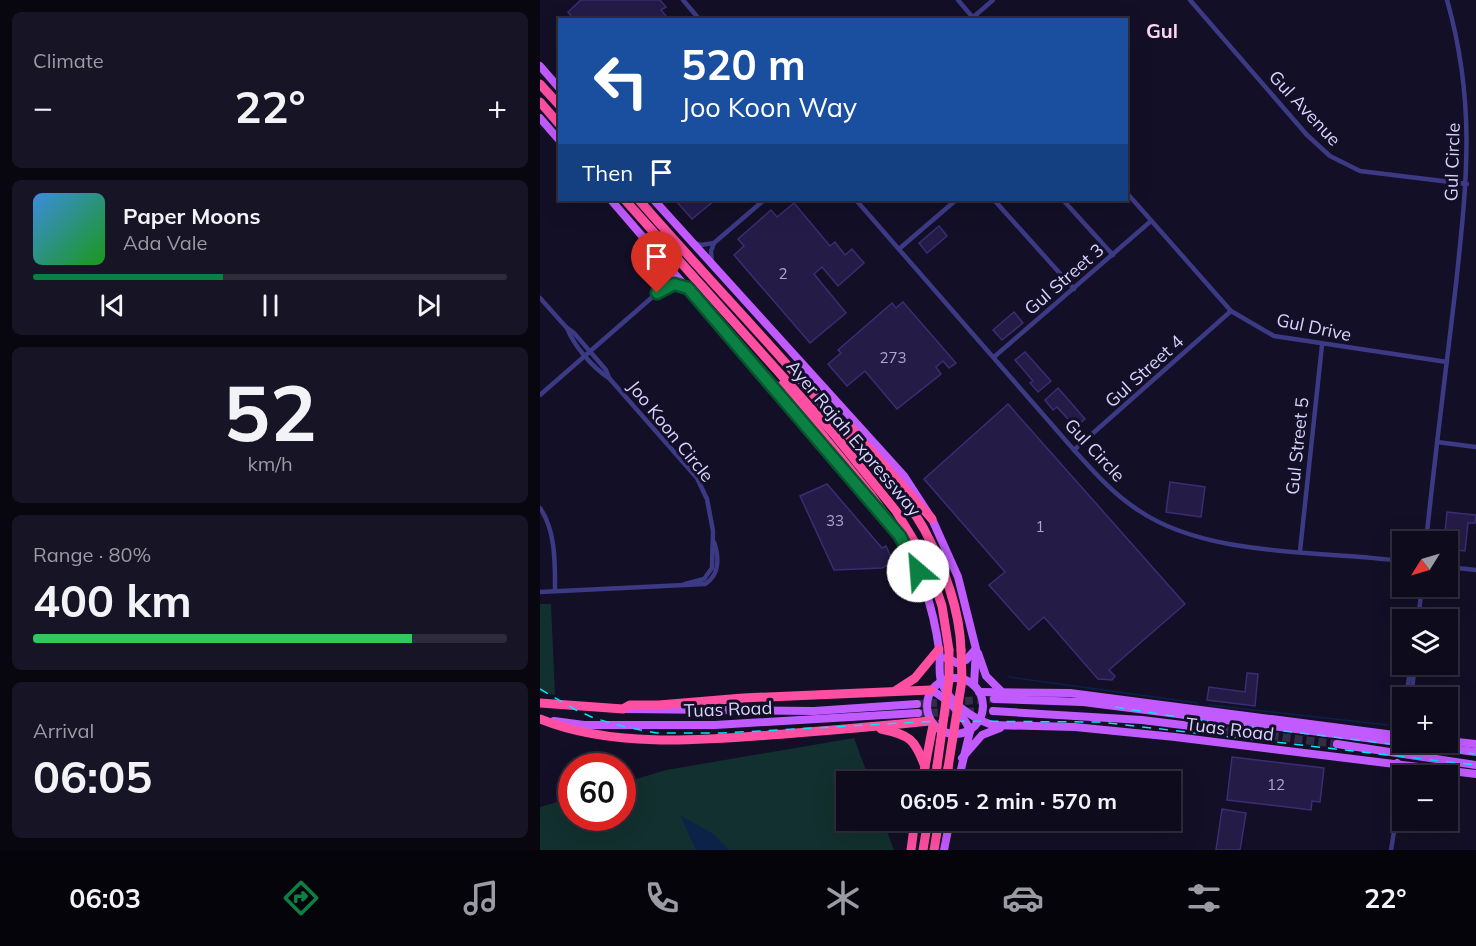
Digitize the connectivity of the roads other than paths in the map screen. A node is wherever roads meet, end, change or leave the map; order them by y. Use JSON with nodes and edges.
{"nodes":[{"id":1,"x":683,"y":0,"type":"edge"},
{"id":2,"x":958,"y":0,"type":"edge"},
{"id":3,"x":993,"y":0,"type":"edge"},
{"id":4,"x":1190,"y":0,"type":"edge"},
{"id":5,"x":1447,"y":0,"type":"edge"},
{"id":6,"x":698,"y":18,"type":"edge"},
{"id":7,"x":972,"y":18,"type":"edge"},
{"id":8,"x":974,"y":18,"type":"edge"},
{"id":9,"x":540,"y":66,"type":"edge"},
{"id":10,"x":540,"y":84,"type":"edge"},
{"id":11,"x":558,"y":86,"type":"edge"},
{"id":12,"x":540,"y":102,"type":"edge"},
{"id":13,"x":558,"y":104,"type":"edge"},
{"id":14,"x":540,"y":118,"type":"edge"},
{"id":15,"x":558,"y":123,"type":"edge"},
{"id":16,"x":558,"y":139,"type":"edge"},
{"id":17,"x":1467,"y":184,"type":"junction"},
{"id":18,"x":1128,"y":194,"type":"edge"},
{"id":19,"x":612,"y":201,"type":"edge"},
{"id":20,"x":626,"y":201,"type":"edge"},
{"id":21,"x":640,"y":201,"type":"edge"},
{"id":22,"x":655,"y":201,"type":"edge"},
{"id":23,"x":763,"y":201,"type":"edge"},
{"id":24,"x":857,"y":201,"type":"edge"},
{"id":25,"x":955,"y":201,"type":"edge"},
{"id":26,"x":994,"y":201,"type":"edge"},
{"id":27,"x":1065,"y":201,"type":"edge"},
{"id":28,"x":1151,"y":220,"type":"junction"},
{"id":29,"x":692,"y":242,"type":"junction"},
{"id":30,"x":714,"y":243,"type":"junction"},
{"id":31,"x":898,"y":249,"type":"junction"},
{"id":32,"x":1113,"y":255,"type":"junction"},
{"id":33,"x":666,"y":263,"type":"junction"},
{"id":34,"x":713,"y":266,"type":"junction"},
{"id":35,"x":688,"y":288,"type":"junction"},
{"id":36,"x":1074,"y":289,"type":"junction"},
{"id":37,"x":657,"y":293,"type":"junction"},
{"id":38,"x":540,"y":298,"type":"edge"},
{"id":39,"x":1231,"y":311,"type":"junction"},
{"id":40,"x":732,"y":322,"type":"junction"},
{"id":41,"x":1322,"y":345,"type":"junction"},
{"id":42,"x":588,"y":353,"type":"junction"},
{"id":43,"x":994,"y":357,"type":"junction"},
{"id":44,"x":1447,"y":362,"type":"junction"},
{"id":45,"x":540,"y":395,"type":"edge"},
{"id":46,"x":828,"y":410,"type":"junction"},
{"id":47,"x":1437,"y":442,"type":"junction"},
{"id":48,"x":1476,"y":447,"type":"edge"},
{"id":49,"x":1074,"y":450,"type":"junction"},
{"id":50,"x":540,"y":508,"type":"edge"},
{"id":51,"x":932,"y":519,"type":"junction"},
{"id":52,"x":1427,"y":531,"type":"edge"},
{"id":53,"x":900,"y":536,"type":"junction"},
{"id":54,"x":1300,"y":551,"type":"junction"},
{"id":55,"x":1392,"y":560,"type":"edge"},
{"id":56,"x":1458,"y":568,"type":"edge"},
{"id":57,"x":1476,"y":570,"type":"edge"},
{"id":58,"x":555,"y":591,"type":"junction"},
{"id":59,"x":540,"y":592,"type":"edge"},
{"id":60,"x":976,"y":649,"type":"junction"},
{"id":61,"x":944,"y":650,"type":"junction"},
{"id":62,"x":941,"y":681,"type":"junction"},
{"id":63,"x":976,"y":688,"type":"junction"},
{"id":64,"x":931,"y":690,"type":"junction"},
{"id":65,"x":1002,"y":692,"type":"junction"},
{"id":66,"x":891,"y":693,"type":"junction"},
{"id":67,"x":994,"y":699,"type":"tunnel mouth"},
{"id":68,"x":540,"y":703,"type":"edge"},
{"id":69,"x":917,"y":704,"type":"tunnel mouth"},
{"id":70,"x":623,"y":709,"type":"junction"},
{"id":71,"x":993,"y":711,"type":"tunnel mouth"},
{"id":72,"x":918,"y":713,"type":"tunnel mouth"},
{"id":73,"x":540,"y":719,"type":"edge"},
{"id":74,"x":980,"y":721,"type":"junction"},
{"id":75,"x":932,"y":723,"type":"junction"},
{"id":76,"x":1020,"y":725,"type":"junction"},
{"id":77,"x":873,"y":726,"type":"junction"},
{"id":78,"x":1222,"y":730,"type":"tunnel mouth"},
{"id":79,"x":970,"y":731,"type":"junction"},
{"id":80,"x":1392,"y":732,"type":"edge"},
{"id":81,"x":1386,"y":735,"type":"junction"},
{"id":82,"x":1392,"y":735,"type":"edge"},
{"id":83,"x":1458,"y":742,"type":"edge"},
{"id":84,"x":1337,"y":744,"type":"tunnel mouth"},
{"id":85,"x":1476,"y":744,"type":"edge"},
{"id":86,"x":1366,"y":749,"type":"junction"},
{"id":87,"x":1476,"y":752,"type":"edge"},
{"id":88,"x":962,"y":758,"type":"junction"},
{"id":89,"x":1381,"y":762,"type":"junction"},
{"id":90,"x":1398,"y":764,"type":"junction"},
{"id":91,"x":1406,"y":765,"type":"edge"},
{"id":92,"x":1476,"y":765,"type":"edge"},
{"id":93,"x":925,"y":767,"type":"junction"},
{"id":94,"x":1392,"y":768,"type":"edge"},
{"id":95,"x":924,"y":771,"type":"edge"},
{"id":96,"x":936,"y":771,"type":"edge"},
{"id":97,"x":948,"y":771,"type":"edge"},
{"id":98,"x":959,"y":771,"type":"edge"},
{"id":99,"x":1458,"y":772,"type":"edge"},
{"id":100,"x":1476,"y":774,"type":"edge"},
{"id":101,"x":914,"y":831,"type":"edge"},
{"id":102,"x":926,"y":831,"type":"edge"},
{"id":103,"x":937,"y":831,"type":"edge"},
{"id":104,"x":948,"y":831,"type":"edge"},
{"id":105,"x":1394,"y":831,"type":"edge"},
{"id":106,"x":911,"y":850,"type":"edge"},
{"id":107,"x":923,"y":850,"type":"edge"},
{"id":108,"x":934,"y":850,"type":"edge"},
{"id":109,"x":944,"y":850,"type":"edge"},
{"id":110,"x":1391,"y":850,"type":"edge"}],
"edges":[{"from":1,"to":6,"type":"street"},
{"from":2,"to":7,"type":"street"},
{"from":3,"to":8,"type":"street"},
{"from":4,"to":17,"type":"street","name":"Gul Avenue"},
{"from":5,"to":17,"type":"street","name":"Gul Circle"},
{"from":9,"to":11,"type":"main road"},
{"from":10,"to":13,"type":"highway"},
{"from":12,"to":15,"type":"highway"},
{"from":14,"to":16,"type":"main road"},
{"from":17,"to":44,"type":"street","name":"Gul Circle"},
{"from":18,"to":28,"type":"street","name":"Gul Drive"},
{"from":19,"to":33,"type":"main road"},
{"from":20,"to":40,"type":"highway","name":"Ayer Rajah Expressway"},
{"from":21,"to":46,"type":"highway","name":"Ayer Rajah Expressway"},
{"from":22,"to":29,"type":"main road"},
{"from":23,"to":30,"type":"street"},
{"from":24,"to":31,"type":"street","name":"Gul Circle"},
{"from":25,"to":31,"type":"street"},
{"from":26,"to":36,"type":"street"},
{"from":27,"to":32,"type":"street"},
{"from":28,"to":32,"type":"street","name":"Gul Street 3"},
{"from":28,"to":39,"type":"street","name":"Gul Drive"},
{"from":29,"to":30,"type":"street"},
{"from":29,"to":34,"type":"main road"},
{"from":30,"to":34,"type":"street"},
{"from":31,"to":43,"type":"street","name":"Gul Circle"},
{"from":32,"to":36,"type":"street","name":"Gul Street 3"},
{"from":33,"to":35,"type":"main road"},
{"from":33,"to":37,"type":"street"},
{"from":34,"to":51,"type":"main road"},
{"from":35,"to":37,"type":"street"},
{"from":35,"to":53,"type":"main road"},
{"from":36,"to":43,"type":"street","name":"Gul Street 3"},
{"from":37,"to":42,"type":"street"},
{"from":38,"to":42,"type":"street","name":"Joo Koon Circle"},
{"from":39,"to":41,"type":"street","name":"Gul Drive"},
{"from":39,"to":49,"type":"street","name":"Gul Street 4"},
{"from":40,"to":53,"type":"highway"},
{"from":40,"to":61,"type":"highway","name":"Ayer Rajah Expressway"},
{"from":41,"to":44,"type":"street","name":"Gul Drive"},
{"from":41,"to":54,"type":"street","name":"Gul Street 5"},
{"from":42,"to":45,"type":"street"},
{"from":42,"to":58,"type":"street","name":"Joo Koon Circle"},
{"from":43,"to":49,"type":"street","name":"Gul Circle"},
{"from":44,"to":47,"type":"street","name":"Gul Circle"},
{"from":46,"to":51,"type":"highway"},
{"from":46,"to":97,"type":"highway","name":"Ayer Rajah Expressway","bridge":true},
{"from":47,"to":48,"type":"street"},
{"from":47,"to":52,"type":"street","name":"Gul Circle"},
{"from":49,"to":54,"type":"street","name":"Gul Circle"},
{"from":50,"to":58,"type":"street"},
{"from":51,"to":60,"type":"main road"},
{"from":53,"to":61,"type":"main road"},
{"from":54,"to":55,"type":"street","name":"Gul Circle"},
{"from":56,"to":57,"type":"street"},
{"from":58,"to":59,"type":"street","name":"Joo Koon Circle"},
{"from":60,"to":61,"type":"main road"},
{"from":60,"to":63,"type":"main road"},
{"from":60,"to":65,"type":"main road"},
{"from":61,"to":62,"type":"main road"},
{"from":61,"to":66,"type":"highway"},
{"from":61,"to":96,"type":"highway","name":"Ayer Rajah Expressway","bridge":true},
{"from":62,"to":63,"type":"main road","name":"Tuas Road"},
{"from":62,"to":64,"type":"main road"},
{"from":62,"to":74,"type":"main road"},
{"from":63,"to":65,"type":"main road","name":"Tuas Road"},
{"from":63,"to":74,"type":"main road"},
{"from":64,"to":66,"type":"highway"},
{"from":64,"to":75,"type":"main road"},
{"from":64,"to":79,"type":"main road"},
{"from":65,"to":81,"type":"main road","name":"Tuas Road"},
{"from":66,"to":70,"type":"highway"},
{"from":67,"to":87,"type":"main road","name":"Tuas Road"},
{"from":68,"to":70,"type":"highway"},
{"from":69,"to":70,"type":"main road","name":"Tuas Road"},
{"from":71,"to":78,"type":"main road","name":"Tuas Road"},
{"from":72,"to":73,"type":"main road","name":"Tuas Road"},
{"from":73,"to":77,"type":"highway"},
{"from":74,"to":76,"type":"main road","name":"Tuas Road"},
{"from":74,"to":79,"type":"main road"},
{"from":75,"to":77,"type":"highway"},
{"from":75,"to":79,"type":"main road"},
{"from":75,"to":93,"type":"highway"},
{"from":76,"to":88,"type":"main road"},
{"from":76,"to":89,"type":"main road","name":"Tuas Road"},
{"from":77,"to":93,"type":"highway"},
{"from":79,"to":88,"type":"main road"},
{"from":80,"to":81,"type":"street"},
{"from":81,"to":82,"type":"main road","name":"Tuas Road"},
{"from":83,"to":85,"type":"main road"},
{"from":84,"to":86,"type":"main road"},
{"from":86,"to":90,"type":"main road"},
{"from":86,"to":92,"type":"main road"},
{"from":88,"to":98,"type":"main road"},
{"from":89,"to":90,"type":"main road","name":"Tuas Road"},
{"from":89,"to":94,"type":"main road"},
{"from":90,"to":91,"type":"main road","name":"Tuas Road"},
{"from":93,"to":95,"type":"highway"},
{"from":99,"to":100,"type":"main road","name":"Tuas Road"},
{"from":101,"to":106,"type":"highway"},
{"from":102,"to":107,"type":"highway"},
{"from":103,"to":108,"type":"highway"},
{"from":104,"to":109,"type":"main road"},
{"from":105,"to":110,"type":"street"}]}
